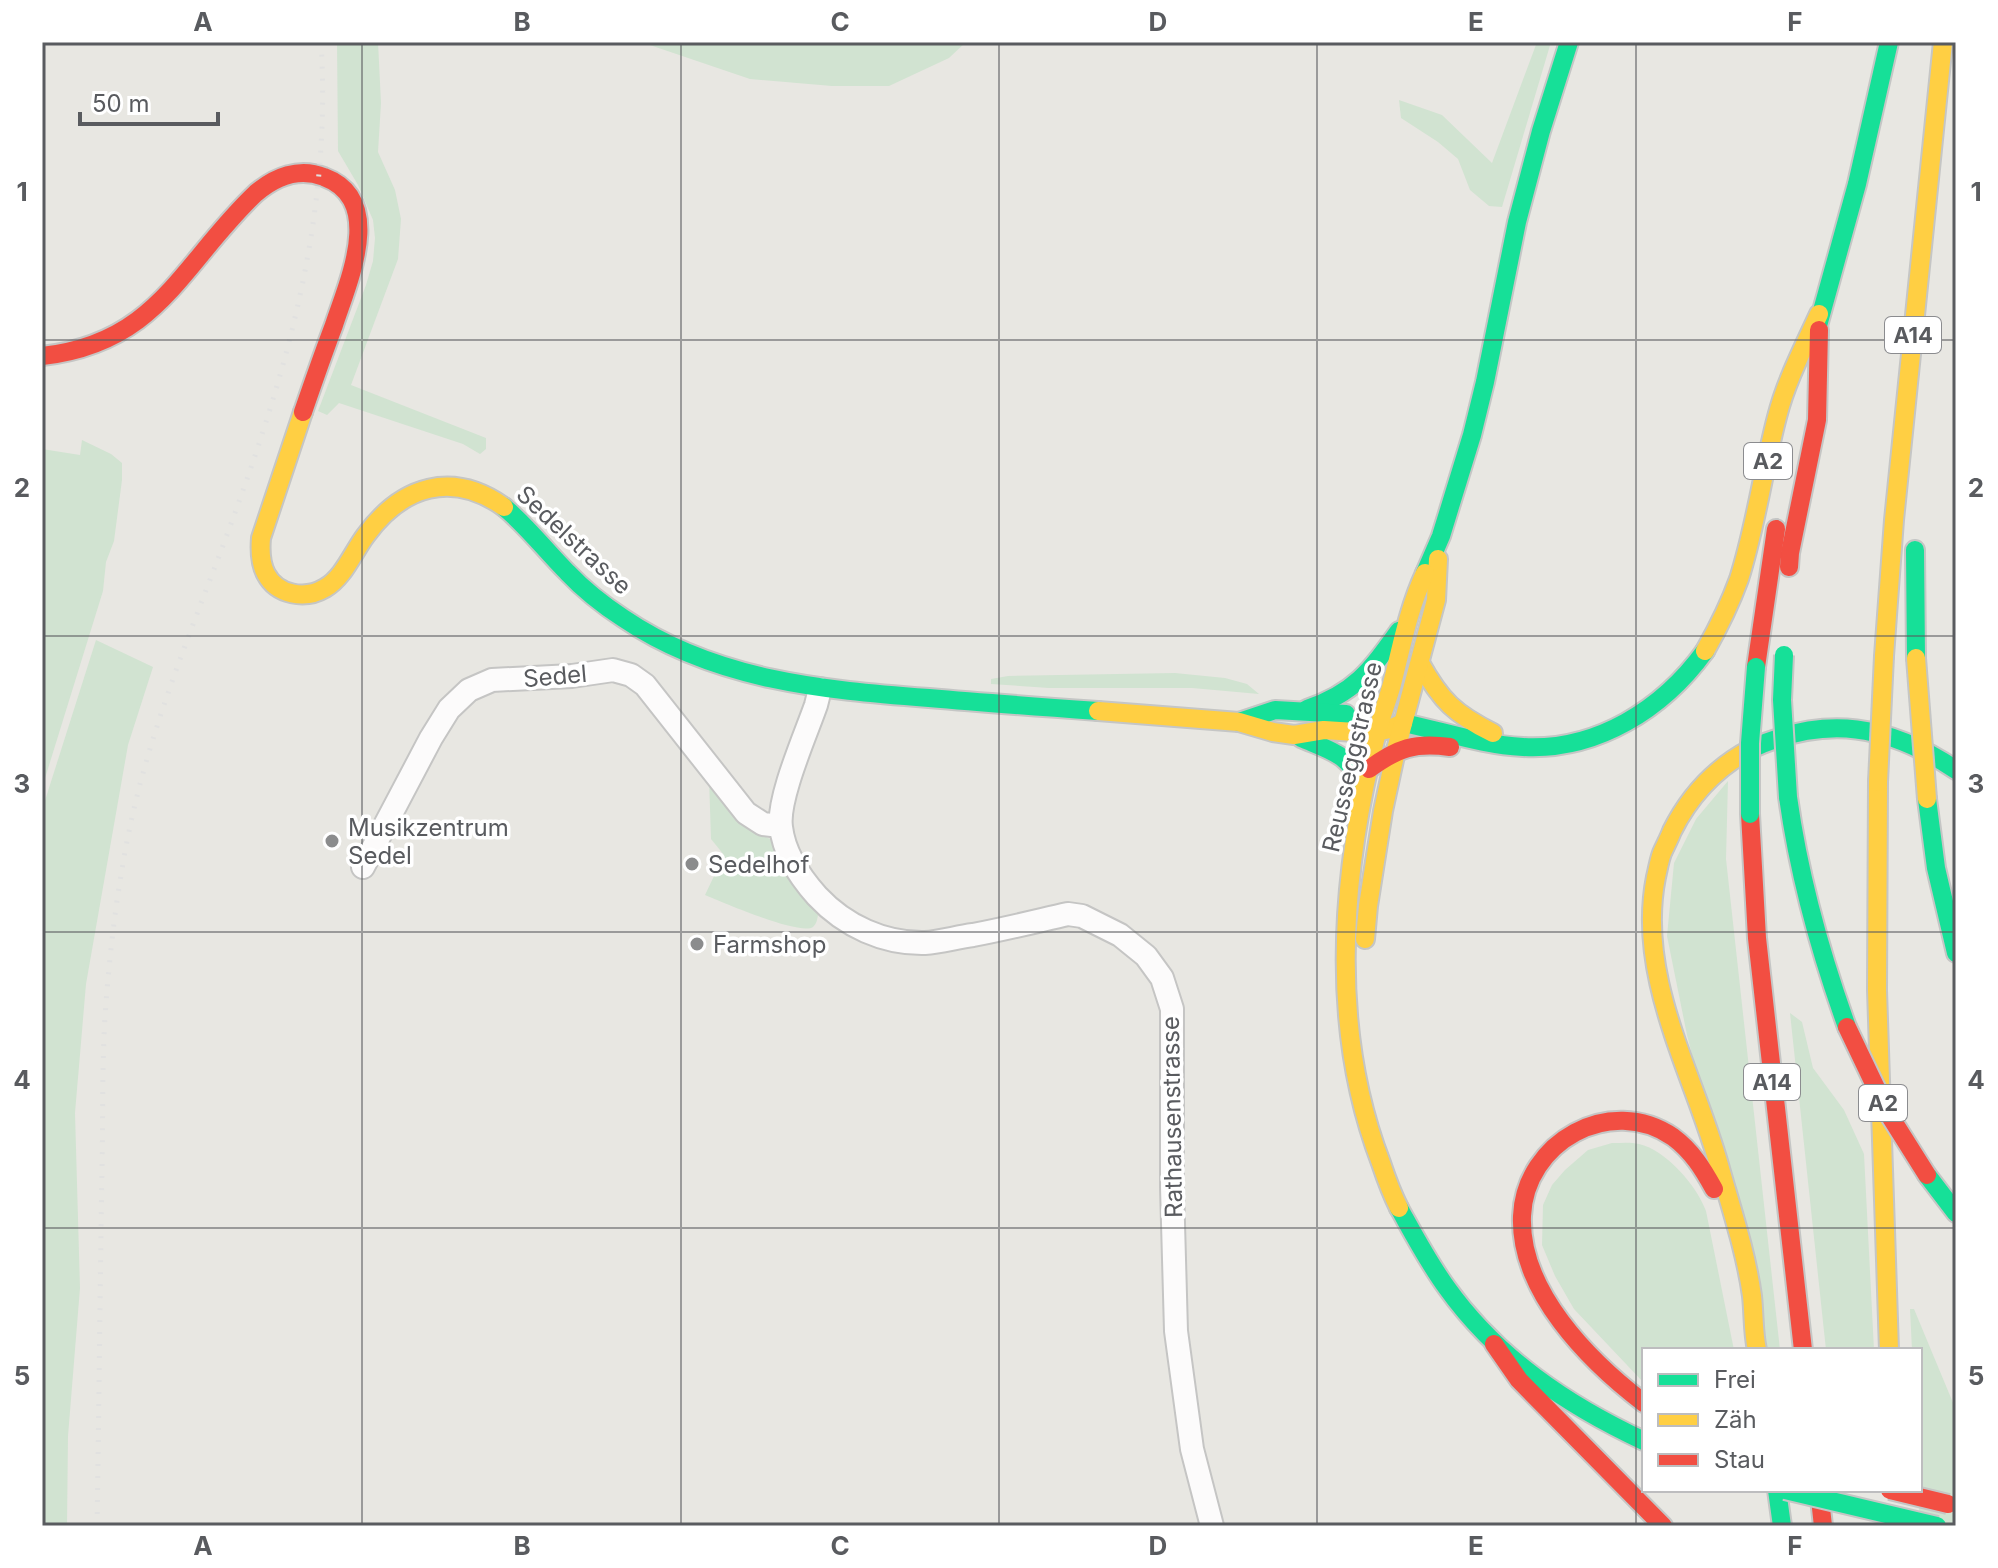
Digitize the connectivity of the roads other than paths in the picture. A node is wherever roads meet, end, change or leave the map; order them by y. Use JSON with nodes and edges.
{"nodes":[{"id":1,"x":1569,"y":42,"type":"edge"},
{"id":2,"x":1889,"y":42,"type":"edge"},
{"id":3,"x":1943,"y":42,"type":"edge"},
{"id":4,"x":1956,"y":82,"type":"edge"},
{"id":5,"x":1819,"y":314,"type":"junction"},
{"id":6,"x":42,"y":356,"type":"edge"},
{"id":7,"x":1801,"y":401,"type":"dead end"},
{"id":8,"x":1919,"y":451,"type":"dead end"},
{"id":9,"x":1778,"y":516,"type":"dead end"},
{"id":10,"x":1915,"y":533,"type":"dead end"},
{"id":11,"x":1439,"y":544,"type":"junction"},
{"id":12,"x":1788,"y":584,"type":"dead end"},
{"id":13,"x":1405,"y":623,"type":"junction"},
{"id":14,"x":1784,"y":650,"type":"dead end"},
{"id":15,"x":1420,"y":663,"type":"junction"},
{"id":16,"x":820,"y":689,"type":"junction"},
{"id":17,"x":1300,"y":711,"type":"junction"},
{"id":18,"x":1239,"y":722,"type":"junction"},
{"id":19,"x":1403,"y":723,"type":"junction"},
{"id":20,"x":1379,"y":726,"type":"junction"},
{"id":21,"x":1296,"y":735,"type":"junction"},
{"id":22,"x":1517,"y":747,"type":"junction"},
{"id":23,"x":1395,"y":751,"type":"junction"},
{"id":24,"x":1956,"y":770,"type":"edge"},
{"id":25,"x":1366,"y":778,"type":"junction"},
{"id":26,"x":780,"y":826,"type":"junction"},
{"id":27,"x":363,"y":867,"type":"dead end"},
{"id":28,"x":1956,"y":953,"type":"edge"},
{"id":29,"x":1956,"y":1213,"type":"edge"},
{"id":30,"x":1753,"y":1328,"type":"junction"},
{"id":31,"x":1494,"y":1344,"type":"junction"},
{"id":32,"x":1757,"y":1348,"type":"edge"},
{"id":33,"x":1803,"y":1348,"type":"edge"},
{"id":34,"x":1889,"y":1348,"type":"edge"},
{"id":35,"x":1642,"y":1402,"type":"edge"},
{"id":36,"x":1642,"y":1424,"type":"edge"},
{"id":37,"x":1642,"y":1440,"type":"edge"},
{"id":38,"x":1777,"y":1492,"type":"edge"},
{"id":39,"x":1793,"y":1492,"type":"edge"},
{"id":40,"x":1819,"y":1492,"type":"edge"},
{"id":41,"x":1892,"y":1492,"type":"edge"},
{"id":42,"x":1900,"y":1492,"type":"edge"},
{"id":43,"x":1956,"y":1506,"type":"edge"},
{"id":44,"x":1212,"y":1526,"type":"edge"},
{"id":45,"x":1663,"y":1526,"type":"edge"},
{"id":46,"x":1782,"y":1526,"type":"edge"},
{"id":47,"x":1823,"y":1526,"type":"edge"},
{"id":48,"x":1896,"y":1526,"type":"edge"},
{"id":49,"x":1937,"y":1526,"type":"edge"}],
"edges":[{"from":1,"to":11,"type":"main road","name":"Reusseggstrasse"},
{"from":2,"to":5,"type":"main road","number":"A2"},
{"from":3,"to":34,"type":"main road","number":"A14","bridge":true},
{"from":4,"to":8,"type":"main road"},
{"from":5,"to":7,"type":"main road"},
{"from":5,"to":12,"type":"main road","number":"A2"},
{"from":5,"to":22,"type":"main road","number":"A2"},
{"from":6,"to":16,"type":"main road","name":"Sedelstrasse"},
{"from":9,"to":33,"type":"main road","number":"A14","bridge":true},
{"from":10,"to":28,"type":"main road","bridge":true},
{"from":11,"to":13,"type":"main road","name":"Reusseggstrasse"},
{"from":11,"to":15,"type":"main road","name":"Reusseggstrasse"},
{"from":13,"to":17,"type":"main road"},
{"from":13,"to":20,"type":"main road","name":"Reusseggstrasse"},
{"from":14,"to":29,"type":"main road","number":"A2","bridge":true},
{"from":15,"to":19,"type":"main road","name":"Reusseggstrasse"},
{"from":15,"to":22,"type":"main road"},
{"from":16,"to":18,"type":"main road","name":"Sedelstrasse"},
{"from":16,"to":26,"type":"street"},
{"from":17,"to":18,"type":"main road","name":"Sedelstrasse"},
{"from":17,"to":20,"type":"main road"},
{"from":18,"to":21,"type":"main road","name":"Sedelstrasse"},
{"from":19,"to":20,"type":"main road"},
{"from":19,"to":22,"type":"main road","number":"A2"},
{"from":19,"to":23,"type":"main road","name":"Reusseggstrasse"},
{"from":20,"to":21,"type":"main road","name":"Sedelstrasse"},
{"from":20,"to":25,"type":"main road","name":"Reusseggstrasse"},
{"from":21,"to":25,"type":"main road"},
{"from":22,"to":23,"type":"main road","number":"A2"},
{"from":23,"to":25,"type":"main road","number":"A2"},
{"from":23,"to":36,"type":"main road","name":"Reusseggstrasse"},
{"from":24,"to":30,"type":"main road"},
{"from":25,"to":31,"type":"main road","name":"Reusseggstrasse"},
{"from":26,"to":27,"type":"street","name":"Sedel"},
{"from":26,"to":44,"type":"street","name":"Rathausenstrasse"},
{"from":30,"to":32,"type":"main road"},
{"from":30,"to":35,"type":"main road"},
{"from":31,"to":37,"type":"main road","name":"Reusseggstrasse"},
{"from":31,"to":45,"type":"main road"},
{"from":38,"to":46,"type":"main road"},
{"from":39,"to":49,"type":"main road","bridge":true},
{"from":40,"to":47,"type":"main road"},
{"from":41,"to":48,"type":"main road"},
{"from":42,"to":43,"type":"main road","bridge":true}]}
